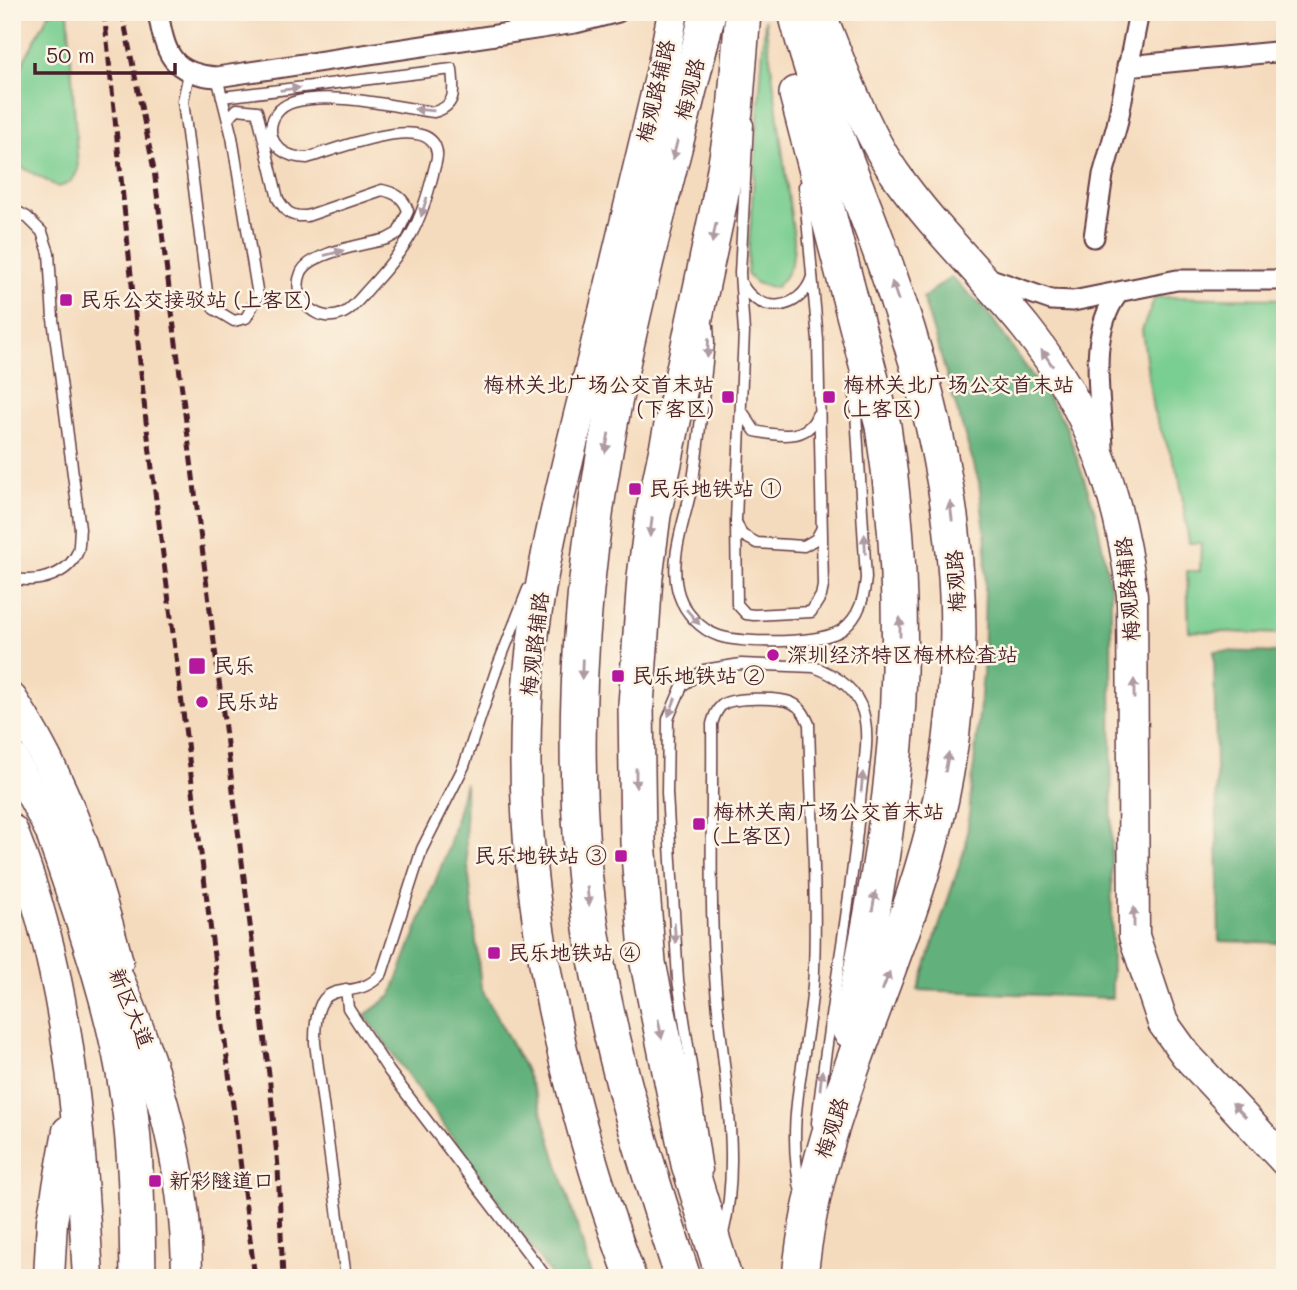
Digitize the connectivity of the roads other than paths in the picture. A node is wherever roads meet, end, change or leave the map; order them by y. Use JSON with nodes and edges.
{"nodes":[{"id":1,"x":158,"y":12,"type":"edge"},
{"id":2,"x":618,"y":12,"type":"edge"},
{"id":3,"x":673,"y":12,"type":"edge"},
{"id":4,"x":708,"y":12,"type":"edge"},
{"id":5,"x":743,"y":12,"type":"edge"},
{"id":6,"x":790,"y":12,"type":"edge"},
{"id":7,"x":796,"y":12,"type":"edge"},
{"id":8,"x":820,"y":12,"type":"edge"},
{"id":9,"x":1139,"y":12,"type":"edge"},
{"id":10,"x":575,"y":18,"type":"edge"},
{"id":11,"x":1285,"y":51,"type":"edge"},
{"id":12,"x":1127,"y":66,"type":"junction"},
{"id":13,"x":739,"y":69,"type":"junction"},
{"id":14,"x":189,"y":73,"type":"junction"},
{"id":15,"x":216,"y":76,"type":"junction"},
{"id":16,"x":222,"y":97,"type":"junction"},
{"id":17,"x":797,"y":102,"type":"junction"},
{"id":18,"x":228,"y":119,"type":"junction"},
{"id":19,"x":802,"y":164,"type":"dead end"},
{"id":20,"x":803,"y":177,"type":"dead end"},
{"id":21,"x":12,"y":209,"type":"edge"},
{"id":22,"x":1094,"y":237,"type":"dead end"},
{"id":23,"x":830,"y":274,"type":"junction"},
{"id":24,"x":979,"y":274,"type":"junction"},
{"id":25,"x":705,"y":280,"type":"junction"},
{"id":26,"x":741,"y":280,"type":"junction"},
{"id":27,"x":1285,"y":280,"type":"edge"},
{"id":28,"x":1117,"y":295,"type":"junction"},
{"id":29,"x":852,"y":357,"type":"dead end"},
{"id":30,"x":854,"y":370,"type":"dead end"},
{"id":31,"x":742,"y":404,"type":"junction"},
{"id":32,"x":819,"y":410,"type":"junction"},
{"id":33,"x":1104,"y":464,"type":"junction"},
{"id":34,"x":736,"y":520,"type":"junction"},
{"id":35,"x":822,"y":528,"type":"junction"},
{"id":36,"x":549,"y":552,"type":"junction"},
{"id":37,"x":12,"y":578,"type":"edge"},
{"id":38,"x":12,"y":699,"type":"edge"},
{"id":39,"x":12,"y":757,"type":"edge"},
{"id":40,"x":12,"y":830,"type":"edge"},
{"id":41,"x":55,"y":837,"type":"junction"},
{"id":42,"x":12,"y":855,"type":"edge"},
{"id":43,"x":41,"y":912,"type":"junction"},
{"id":44,"x":346,"y":989,"type":"junction"},
{"id":45,"x":127,"y":996,"type":"junction"},
{"id":46,"x":74,"y":1093,"type":"junction"},
{"id":47,"x":835,"y":1113,"type":"junction"},
{"id":48,"x":1285,"y":1161,"type":"edge"},
{"id":49,"x":709,"y":1184,"type":"dead end"},
{"id":50,"x":711,"y":1198,"type":"dead end"},
{"id":51,"x":807,"y":1221,"type":"junction"},
{"id":52,"x":187,"y":1228,"type":"junction"},
{"id":53,"x":721,"y":1265,"type":"edge"},
{"id":54,"x":49,"y":1278,"type":"edge"},
{"id":55,"x":88,"y":1278,"type":"edge"},
{"id":56,"x":138,"y":1278,"type":"edge"},
{"id":57,"x":187,"y":1278,"type":"edge"},
{"id":58,"x":194,"y":1278,"type":"edge"},
{"id":59,"x":346,"y":1278,"type":"edge"},
{"id":60,"x":547,"y":1278,"type":"edge"},
{"id":61,"x":631,"y":1278,"type":"edge"},
{"id":62,"x":683,"y":1278,"type":"edge"},
{"id":63,"x":800,"y":1278,"type":"edge"}],
"edges":[{"from":1,"to":14,"type":"street"},
{"from":2,"to":10,"type":"street"},
{"from":3,"to":36,"type":"main road","name":"梅观路辅路"},
{"from":4,"to":62,"type":"highway","name":"梅观路","one_way":true},
{"from":5,"to":13,"type":"highway"},
{"from":6,"to":17,"type":"highway"},
{"from":47,"to":7,"type":"highway","name":"梅观路","one_way":true},
{"from":8,"to":24,"type":"main road","name":"梅观路辅路"},
{"from":9,"to":12,"type":"street"},
{"from":10,"to":15,"type":"street"},
{"from":11,"to":12,"type":"street"},
{"from":12,"to":22,"type":"street"},
{"from":13,"to":25,"type":"highway","one_way":true},
{"from":13,"to":26,"type":"lane"},
{"from":14,"to":15,"type":"street"},
{"from":14,"to":18,"type":"lane"},
{"from":15,"to":16,"type":"lane"},
{"from":16,"to":18,"type":"lane"},
{"from":16,"to":18,"type":"lane","one_way":true},
{"from":17,"to":19,"type":"lane"},
{"from":17,"to":23,"type":"highway"},
{"from":20,"to":23,"type":"lane"},
{"from":21,"to":37,"type":"lane"},
{"from":23,"to":26,"type":"lane"},
{"from":23,"to":29,"type":"lane"},
{"from":23,"to":32,"type":"lane"},
{"from":47,"to":23,"type":"highway","one_way":true},
{"from":24,"to":28,"type":"street"},
{"from":33,"to":24,"type":"main road","name":"梅观路辅路","one_way":true},
{"from":25,"to":30,"type":"lane","one_way":true},
{"from":25,"to":53,"type":"highway","one_way":true},
{"from":26,"to":31,"type":"lane"},
{"from":27,"to":28,"type":"street"},
{"from":28,"to":33,"type":"street"},
{"from":31,"to":32,"type":"lane"},
{"from":31,"to":34,"type":"lane"},
{"from":32,"to":35,"type":"lane"},
{"from":48,"to":33,"type":"main road","name":"梅观路辅路","one_way":true},
{"from":34,"to":35,"type":"lane"},
{"from":34,"to":35,"type":"lane"},
{"from":36,"to":44,"type":"lane"},
{"from":36,"to":61,"type":"main road","name":"梅观路辅路"},
{"from":38,"to":45,"type":"main road"},
{"from":39,"to":41,"type":"main road","name":"新区大道"},
{"from":40,"to":43,"type":"main road"},
{"from":41,"to":45,"type":"main road","name":"新区大道"},
{"from":41,"to":56,"type":"highway"},
{"from":42,"to":43,"type":"main road"},
{"from":43,"to":46,"type":"main road"},
{"from":44,"to":59,"type":"lane"},
{"from":44,"to":60,"type":"lane"},
{"from":45,"to":52,"type":"main road","name":"新区大道"},
{"from":46,"to":54,"type":"main road"},
{"from":46,"to":55,"type":"main road"},
{"from":47,"to":51,"type":"highway","name":"梅观路"},
{"from":51,"to":49,"type":"lane","one_way":true},
{"from":50,"to":53,"type":"lane"},
{"from":51,"to":53,"type":"lane"},
{"from":51,"to":63,"type":"highway","name":"梅观路"},
{"from":52,"to":57,"type":"main road","name":"新区大道"},
{"from":52,"to":58,"type":"lane"}]}
